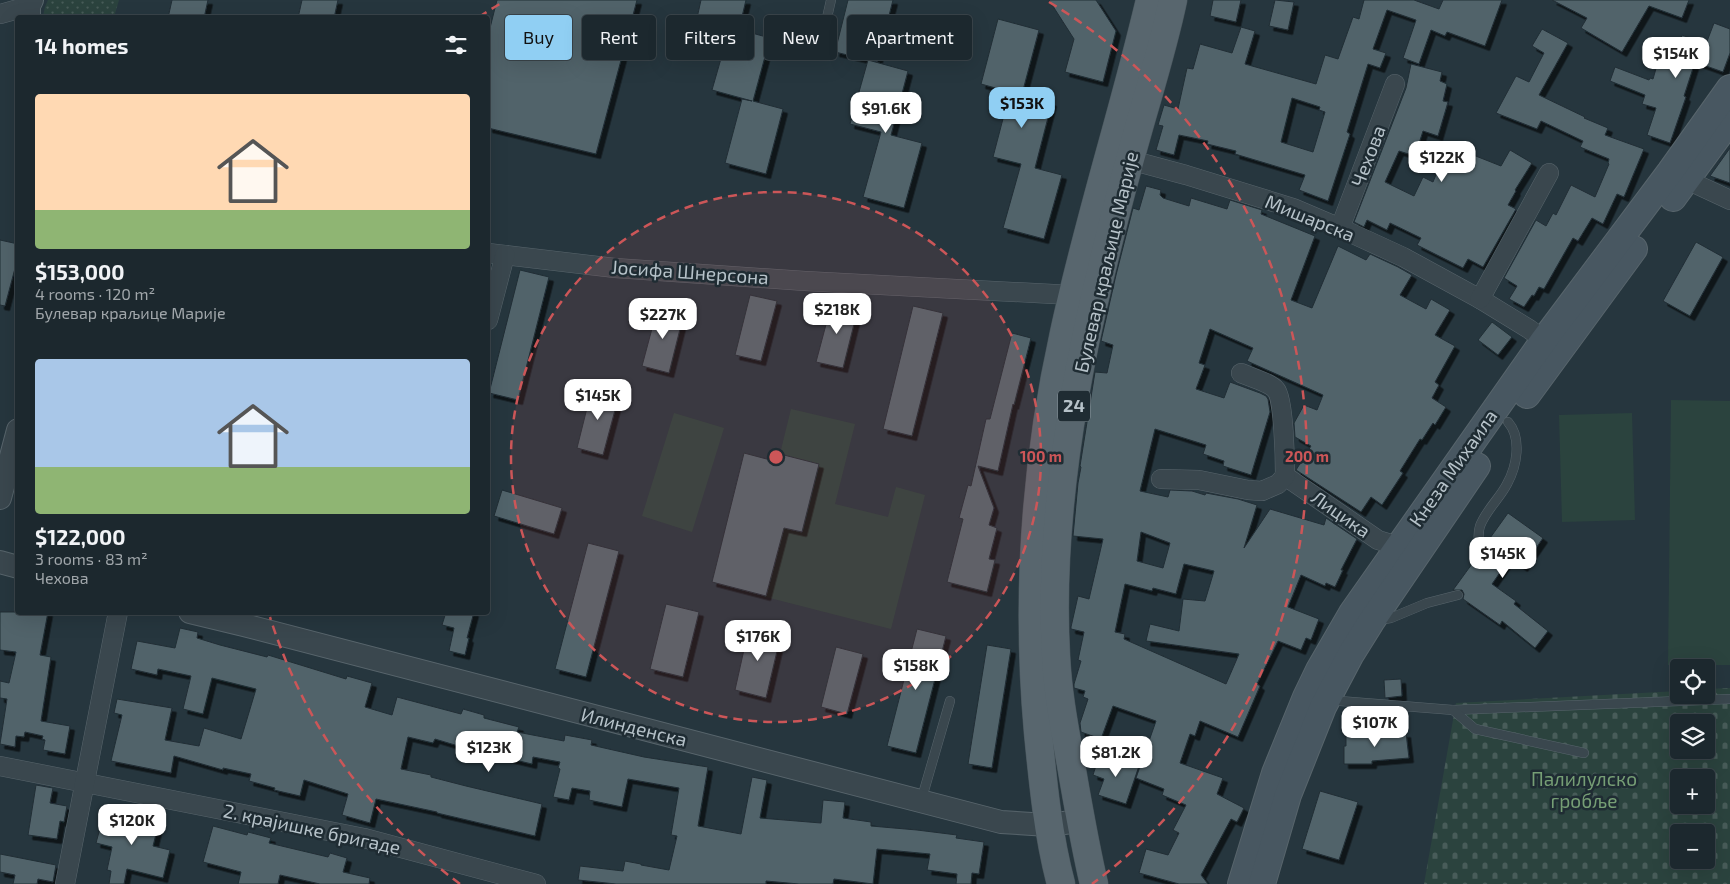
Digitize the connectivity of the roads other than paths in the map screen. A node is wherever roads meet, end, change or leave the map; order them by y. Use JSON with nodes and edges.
{"nodes":[{"id":1,"x":830,"y":0,"type":"edge"},
{"id":2,"x":1150,"y":0,"type":"edge"},
{"id":3,"x":1173,"y":0,"type":"edge"},
{"id":4,"x":30,"y":8,"type":"edge"},
{"id":5,"x":0,"y":14,"type":"edge"},
{"id":6,"x":827,"y":15,"type":"edge"},
{"id":7,"x":1395,"y":84,"type":"dead end"},
{"id":8,"x":1730,"y":88,"type":"edge"},
{"id":9,"x":1730,"y":120,"type":"edge"},
{"id":10,"x":1130,"y":160,"type":"junction"},
{"id":11,"x":1549,"y":173,"type":"dead end"},
{"id":12,"x":1687,"y":180,"type":"junction"},
{"id":13,"x":1730,"y":200,"type":"edge"},
{"id":14,"x":1340,"y":228,"type":"junction"},
{"id":15,"x":496,"y":254,"type":"edge"},
{"id":16,"x":1072,"y":295,"type":"junction"},
{"id":17,"x":1480,"y":299,"type":"junction"},
{"id":18,"x":490,"y":304,"type":"edge"},
{"id":19,"x":1544,"y":340,"type":"junction"},
{"id":20,"x":1241,"y":373,"type":"dead end"},
{"id":21,"x":1508,"y":422,"type":"junction"},
{"id":22,"x":15,"y":441,"type":"edge"},
{"id":23,"x":1285,"y":476,"type":"junction"},
{"id":24,"x":1161,"y":480,"type":"dead end"},
{"id":25,"x":0,"y":498,"type":"edge"},
{"id":26,"x":1398,"y":546,"type":"junction"},
{"id":27,"x":1480,"y":552,"type":"dead end"},
{"id":28,"x":0,"y":562,"type":"edge"},
{"id":29,"x":15,"y":566,"type":"edge"},
{"id":30,"x":1458,"y":595,"type":"dead end"},
{"id":31,"x":117,"y":615,"type":"edge"},
{"id":32,"x":214,"y":615,"type":"edge"},
{"id":33,"x":245,"y":619,"type":"edge"},
{"id":34,"x":1371,"y":622,"type":"junction"},
{"id":35,"x":1329,"y":696,"type":"junction"},
{"id":36,"x":1730,"y":699,"type":"edge"},
{"id":37,"x":950,"y":701,"type":"dead end"},
{"id":38,"x":1453,"y":710,"type":"junction"},
{"id":39,"x":1584,"y":753,"type":"dead end"},
{"id":40,"x":0,"y":766,"type":"edge"},
{"id":41,"x":85,"y":782,"type":"junction"},
{"id":42,"x":920,"y":801,"type":"junction"},
{"id":43,"x":1080,"y":821,"type":"junction"},
{"id":44,"x":1048,"y":825,"type":"junction"},
{"id":45,"x":66,"y":884,"type":"edge"},
{"id":46,"x":536,"y":884,"type":"edge"},
{"id":47,"x":1061,"y":884,"type":"edge"},
{"id":48,"x":1094,"y":884,"type":"edge"},
{"id":49,"x":1241,"y":884,"type":"edge"},
{"id":50,"x":1262,"y":884,"type":"edge"}],
"edges":[{"from":1,"to":6,"type":"lane"},
{"from":2,"to":16,"type":"main road","name":"Булевар краљице Марије","number":"24"},
{"from":3,"to":10,"type":"main road","name":"Булевар краљице Марије","number":"24"},
{"from":4,"to":5,"type":"street"},
{"from":7,"to":14,"type":"street","name":"Чехова"},
{"from":8,"to":19,"type":"main road","name":"Кнеза Михаила"},
{"from":9,"to":12,"type":"main road","name":"Кнеза Михаила"},
{"from":10,"to":14,"type":"street","name":"Мишарска"},
{"from":10,"to":43,"type":"main road","name":"Булевар краљице Марије","number":"24"},
{"from":11,"to":17,"type":"street"},
{"from":12,"to":13,"type":"street"},
{"from":12,"to":21,"type":"main road","name":"Кнеза Михаила"},
{"from":14,"to":17,"type":"street","name":"Мишарска"},
{"from":15,"to":16,"type":"street","name":"Јосифа Шнерсона"},
{"from":15,"to":18,"type":"street"},
{"from":16,"to":44,"type":"main road","name":"Булевар краљице Марије","number":"24"},
{"from":17,"to":19,"type":"street","name":"Мишарска"},
{"from":19,"to":26,"type":"main road","name":"Кнеза Михаила"},
{"from":20,"to":23,"type":"street"},
{"from":21,"to":27,"type":"lane"},
{"from":21,"to":34,"type":"main road","name":"Кнеза Михаила"},
{"from":22,"to":25,"type":"street"},
{"from":23,"to":24,"type":"street"},
{"from":23,"to":26,"type":"street","name":"Лицика"},
{"from":26,"to":49,"type":"main road","name":"Кнеза Михаила"},
{"from":28,"to":29,"type":"street"},
{"from":30,"to":34,"type":"lane"},
{"from":31,"to":41,"type":"street"},
{"from":32,"to":33,"type":"street","name":"Илинденска"},
{"from":33,"to":42,"type":"street","name":"Илинденска"},
{"from":34,"to":35,"type":"main road","name":"Кнеза Михаила"},
{"from":35,"to":38,"type":"lane"},
{"from":35,"to":50,"type":"main road","name":"Кнеза Михаила"},
{"from":36,"to":38,"type":"lane"},
{"from":37,"to":42,"type":"lane"},
{"from":38,"to":39,"type":"lane"},
{"from":40,"to":41,"type":"street","name":"2. крајишке бригаде"},
{"from":41,"to":45,"type":"street"},
{"from":41,"to":46,"type":"street","name":"2. крајишке бригаде"},
{"from":42,"to":44,"type":"street","name":"Илинденска"},
{"from":43,"to":44,"type":"street","name":"Илинденска"},
{"from":43,"to":48,"type":"main road","name":"Булевар краљице Марије","number":"24"},
{"from":44,"to":47,"type":"main road","name":"Булевар краљице Марије","number":"24"}]}
